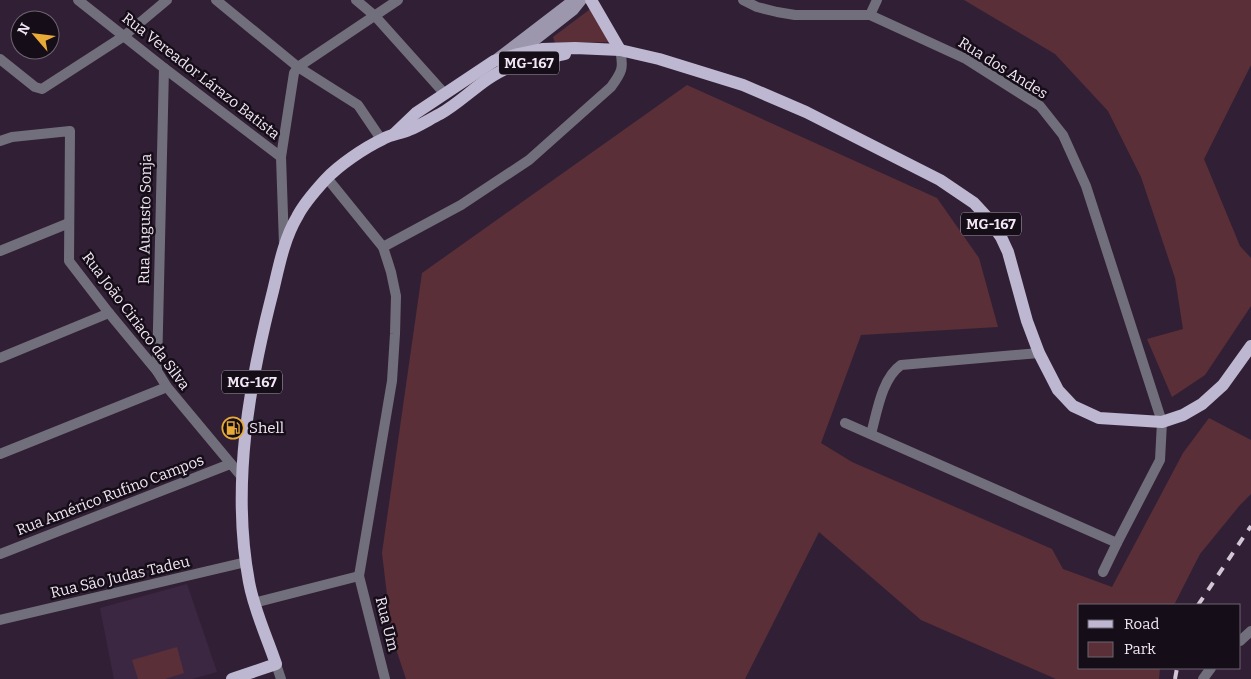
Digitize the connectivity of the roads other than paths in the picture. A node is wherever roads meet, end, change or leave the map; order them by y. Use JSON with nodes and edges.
{"nodes":[{"id":1,"x":78,"y":0,"type":"edge"},
{"id":2,"x":167,"y":0,"type":"edge"},
{"id":3,"x":216,"y":0,"type":"edge"},
{"id":4,"x":356,"y":0,"type":"edge"},
{"id":5,"x":398,"y":0,"type":"edge"},
{"id":6,"x":573,"y":0,"type":"edge"},
{"id":7,"x":582,"y":0,"type":"edge"},
{"id":8,"x":591,"y":0,"type":"edge"},
{"id":9,"x":743,"y":0,"type":"edge"},
{"id":10,"x":877,"y":0,"type":"edge"},
{"id":11,"x":759,"y":4,"type":"edge"},
{"id":12,"x":870,"y":15,"type":"junction"},
{"id":13,"x":375,"y":16,"type":"junction"},
{"id":14,"x":124,"y":36,"type":"junction"},
{"id":15,"x":597,"y":49,"type":"junction"},
{"id":16,"x":620,"y":50,"type":"junction"},
{"id":17,"x":518,"y":54,"type":"junction"},
{"id":18,"x":494,"y":61,"type":"junction"},
{"id":19,"x":2,"y":63,"type":"edge"},
{"id":20,"x":298,"y":67,"type":"junction"},
{"id":21,"x":164,"y":68,"type":"junction"},
{"id":22,"x":444,"y":93,"type":"junction"},
{"id":23,"x":466,"y":94,"type":"junction"},
{"id":24,"x":443,"y":112,"type":"junction"},
{"id":25,"x":394,"y":134,"type":"junction"},
{"id":26,"x":381,"y":139,"type":"junction"},
{"id":27,"x":0,"y":140,"type":"edge"},
{"id":28,"x":281,"y":157,"type":"junction"},
{"id":29,"x":327,"y":178,"type":"junction"},
{"id":30,"x":69,"y":223,"type":"junction"},
{"id":31,"x":284,"y":247,"type":"junction"},
{"id":32,"x":383,"y":247,"type":"junction"},
{"id":33,"x":0,"y":251,"type":"edge"},
{"id":34,"x":109,"y":313,"type":"junction"},
{"id":35,"x":1251,"y":346,"type":"edge"},
{"id":36,"x":1039,"y":353,"type":"junction"},
{"id":37,"x":0,"y":358,"type":"edge"},
{"id":38,"x":157,"y":371,"type":"junction"},
{"id":39,"x":167,"y":387,"type":"junction"},
{"id":40,"x":1162,"y":422,"type":"junction"},
{"id":41,"x":844,"y":423,"type":"dead end"},
{"id":42,"x":871,"y":434,"type":"junction"},
{"id":43,"x":0,"y":454,"type":"edge"},
{"id":44,"x":230,"y":464,"type":"junction"},
{"id":45,"x":242,"y":477,"type":"junction"},
{"id":46,"x":1117,"y":543,"type":"junction"},
{"id":47,"x":0,"y":554,"type":"edge"},
{"id":48,"x":246,"y":562,"type":"junction"},
{"id":49,"x":1103,"y":572,"type":"dead end"},
{"id":50,"x":359,"y":576,"type":"junction"},
{"id":51,"x":254,"y":603,"type":"junction"},
{"id":52,"x":0,"y":620,"type":"edge"},
{"id":53,"x":1251,"y":631,"type":"edge"},
{"id":54,"x":1241,"y":640,"type":"edge"},
{"id":55,"x":276,"y":664,"type":"junction"},
{"id":56,"x":232,"y":679,"type":"edge"},
{"id":57,"x":281,"y":679,"type":"edge"},
{"id":58,"x":385,"y":679,"type":"edge"}],
"edges":[{"from":1,"to":14,"type":"street","name":"Rua Vereador Lárazo Batista"},
{"from":2,"to":14,"type":"street"},
{"from":3,"to":20,"type":"street"},
{"from":4,"to":13,"type":"street"},
{"from":5,"to":13,"type":"street"},
{"from":6,"to":18,"type":"main road","number":"MG-167"},
{"from":7,"to":17,"type":"main road"},
{"from":8,"to":16,"type":"main road"},
{"from":9,"to":11,"type":"street","name":"Rua dos Andes"},
{"from":10,"to":12,"type":"street"},
{"from":11,"to":12,"type":"street","name":"Rua dos Andes"},
{"from":12,"to":40,"type":"street","name":"Rua dos Andes"},
{"from":13,"to":20,"type":"street"},
{"from":13,"to":22,"type":"street"},
{"from":14,"to":19,"type":"street"},
{"from":14,"to":21,"type":"street","name":"Rua Vereador Lárazo Batista"},
{"from":15,"to":16,"type":"main road","number":"MG-167"},
{"from":15,"to":17,"type":"main road","number":"MG-167"},
{"from":15,"to":23,"type":"main road","number":"MG-167"},
{"from":16,"to":32,"type":"street"},
{"from":16,"to":36,"type":"main road","number":"MG-167"},
{"from":17,"to":18,"type":"main road","number":"MG-167"},
{"from":17,"to":23,"type":"main road"},
{"from":18,"to":22,"type":"main road","number":"MG-167"},
{"from":20,"to":26,"type":"street"},
{"from":20,"to":28,"type":"street"},
{"from":21,"to":28,"type":"street","name":"Rua Vereador Lárazo Batista"},
{"from":21,"to":38,"type":"street","name":"Rua Augusto Sonja"},
{"from":22,"to":24,"type":"main road"},
{"from":22,"to":25,"type":"main road","number":"MG-167"},
{"from":23,"to":24,"type":"main road","number":"MG-167"},
{"from":24,"to":25,"type":"main road","number":"MG-167"},
{"from":25,"to":26,"type":"main road","number":"MG-167"},
{"from":26,"to":29,"type":"main road","number":"MG-167"},
{"from":27,"to":30,"type":"street","name":"Rua João Ciriaco da Silva"},
{"from":28,"to":31,"type":"street"},
{"from":29,"to":31,"type":"main road","number":"MG-167"},
{"from":29,"to":32,"type":"street"},
{"from":30,"to":33,"type":"street"},
{"from":30,"to":34,"type":"street","name":"Rua João Ciriaco da Silva"},
{"from":31,"to":45,"type":"main road","number":"MG-167"},
{"from":32,"to":50,"type":"street"},
{"from":34,"to":37,"type":"street"},
{"from":34,"to":38,"type":"street","name":"Rua João Ciriaco da Silva"},
{"from":35,"to":40,"type":"main road","number":"MG-167"},
{"from":36,"to":40,"type":"main road","number":"MG-167"},
{"from":36,"to":42,"type":"street"},
{"from":38,"to":39,"type":"street","name":"Rua João Ciriaco da Silva"},
{"from":39,"to":43,"type":"street"},
{"from":39,"to":44,"type":"street","name":"Rua João Ciriaco da Silva"},
{"from":40,"to":46,"type":"street","name":"Rua dos Andes"},
{"from":41,"to":42,"type":"street"},
{"from":42,"to":46,"type":"street"},
{"from":44,"to":45,"type":"street","name":"Rua João Ciriaco da Silva"},
{"from":44,"to":47,"type":"street","name":"Rua Américo Rufino Campos"},
{"from":45,"to":48,"type":"main road","number":"MG-167"},
{"from":46,"to":49,"type":"street","name":"Rua dos Andes"},
{"from":48,"to":51,"type":"main road","number":"MG-167"},
{"from":48,"to":52,"type":"street","name":"Rua São Judas Tadeu"},
{"from":50,"to":51,"type":"street"},
{"from":50,"to":58,"type":"street","name":"Rua Um"},
{"from":51,"to":55,"type":"main road","number":"MG-167"},
{"from":53,"to":54,"type":"street"},
{"from":55,"to":56,"type":"main road"},
{"from":55,"to":57,"type":"street"}]}
